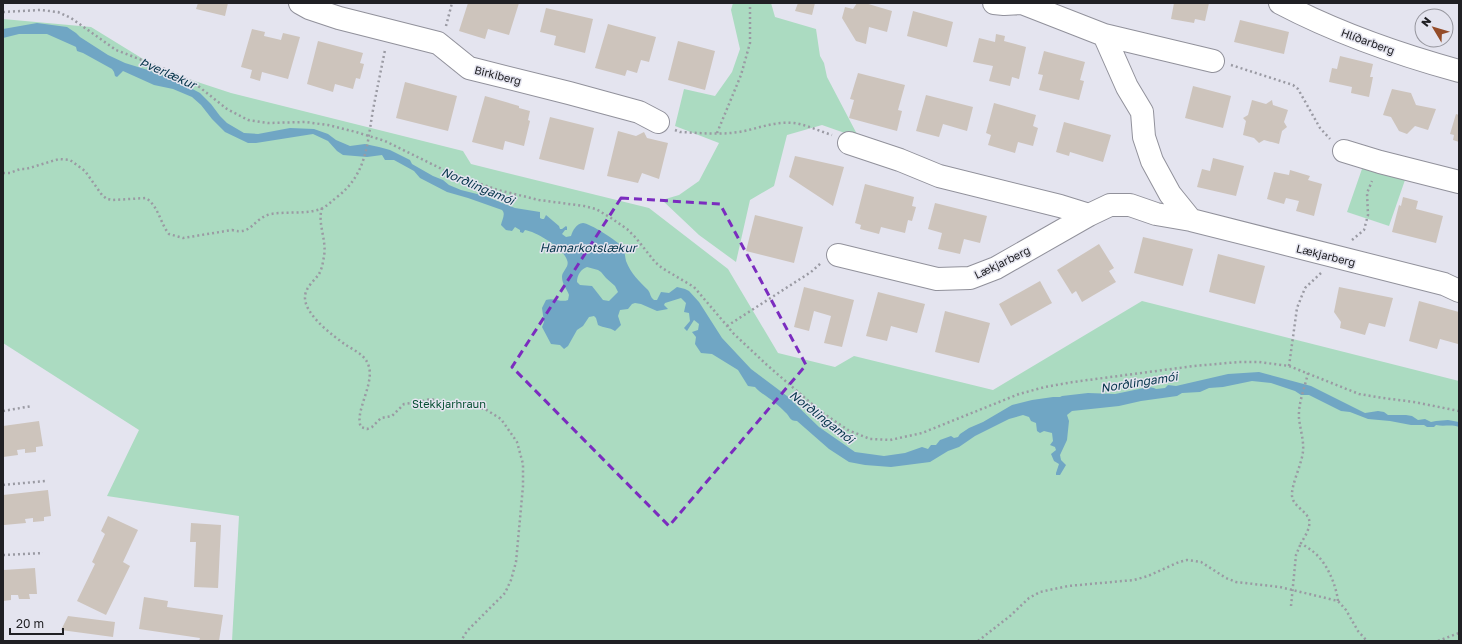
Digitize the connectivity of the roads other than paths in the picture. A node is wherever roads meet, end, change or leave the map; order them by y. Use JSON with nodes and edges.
{"nodes":[{"id":1,"x":300,"y":3,"type":"edge"},
{"id":2,"x":994,"y":3,"type":"edge"},
{"id":3,"x":1022,"y":3,"type":"edge"},
{"id":4,"x":1280,"y":3,"type":"edge"},
{"id":5,"x":1104,"y":36,"type":"junction"},
{"id":6,"x":1213,"y":61,"type":"road end"},
{"id":7,"x":1459,"y":71,"type":"edge"},
{"id":8,"x":658,"y":122,"type":"road end"},
{"id":9,"x":849,"y":144,"type":"road end"},
{"id":10,"x":1344,"y":151,"type":"road end"},
{"id":11,"x":1459,"y":182,"type":"edge"},
{"id":12,"x":1089,"y":215,"type":"junction"},
{"id":13,"x":1191,"y":220,"type":"junction"},
{"id":14,"x":838,"y":255,"type":"road end"},
{"id":15,"x":1459,"y":290,"type":"edge"}],
"edges":[{"from":1,"to":8,"type":"street","name":"Birkiberg"},
{"from":2,"to":3,"type":"street"},
{"from":3,"to":5,"type":"street"},
{"from":4,"to":7,"type":"street","name":"Hlíðarberg"},
{"from":5,"to":6,"type":"street"},
{"from":5,"to":13,"type":"street"},
{"from":9,"to":12,"type":"street"},
{"from":10,"to":11,"type":"street"},
{"from":12,"to":13,"type":"street","name":"Lækjarberg"},
{"from":12,"to":14,"type":"street","name":"Lækjarberg"},
{"from":13,"to":15,"type":"street","name":"Lækjarberg"}]}
